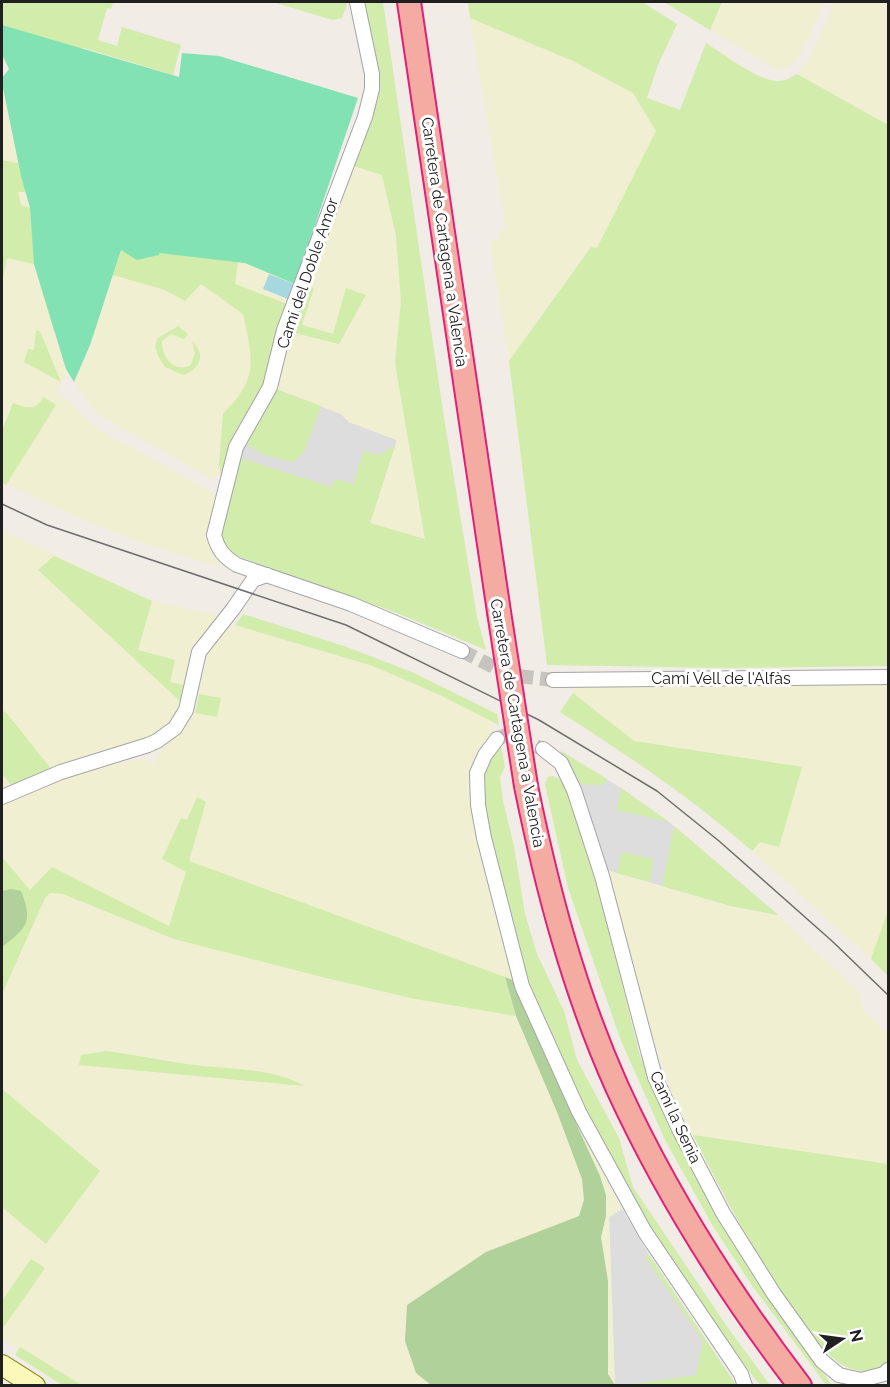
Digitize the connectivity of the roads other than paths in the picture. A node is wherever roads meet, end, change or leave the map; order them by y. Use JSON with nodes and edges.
{"nodes":[{"id":1,"x":357,"y":2,"type":"edge"},
{"id":2,"x":409,"y":2,"type":"edge"},
{"id":3,"x":237,"y":565,"type":"junction"},
{"id":4,"x":267,"y":575,"type":"junction"},
{"id":5,"x":244,"y":592,"type":"junction"},
{"id":6,"x":462,"y":651,"type":"tunnel mouth"},
{"id":7,"x":888,"y":677,"type":"edge"},
{"id":8,"x":553,"y":680,"type":"tunnel mouth"},
{"id":9,"x":497,"y":740,"type":"dead end"},
{"id":10,"x":543,"y":749,"type":"tunnel mouth"},
{"id":11,"x":2,"y":797,"type":"edge"},
{"id":12,"x":764,"y":1338,"type":"junction"},
{"id":13,"x":2,"y":1365,"type":"edge"},
{"id":14,"x":888,"y":1370,"type":"edge"},
{"id":15,"x":35,"y":1386,"type":"edge"},
{"id":16,"x":745,"y":1386,"type":"edge"},
{"id":17,"x":788,"y":1386,"type":"edge"},
{"id":18,"x":800,"y":1386,"type":"edge"}],
"edges":[{"from":1,"to":3,"type":"street","name":"Camí del Doble Amor"},
{"from":2,"to":12,"type":"highway","name":"Carretera de Cartagena a Valencia","bridge":true},
{"from":3,"to":4,"type":"street"},
{"from":3,"to":5,"type":"street"},
{"from":4,"to":5,"type":"street"},
{"from":4,"to":6,"type":"street"},
{"from":5,"to":11,"type":"street"},
{"from":7,"to":8,"type":"street","name":"Camí Vell de l'Alfàs"},
{"from":9,"to":16,"type":"street"},
{"from":10,"to":14,"type":"street","name":"Camí la Senia"},
{"from":12,"to":17,"type":"highway"},
{"from":12,"to":18,"type":"highway","name":"Carretera de Cartagena a Valencia"},
{"from":13,"to":15,"type":"main road"}]}
